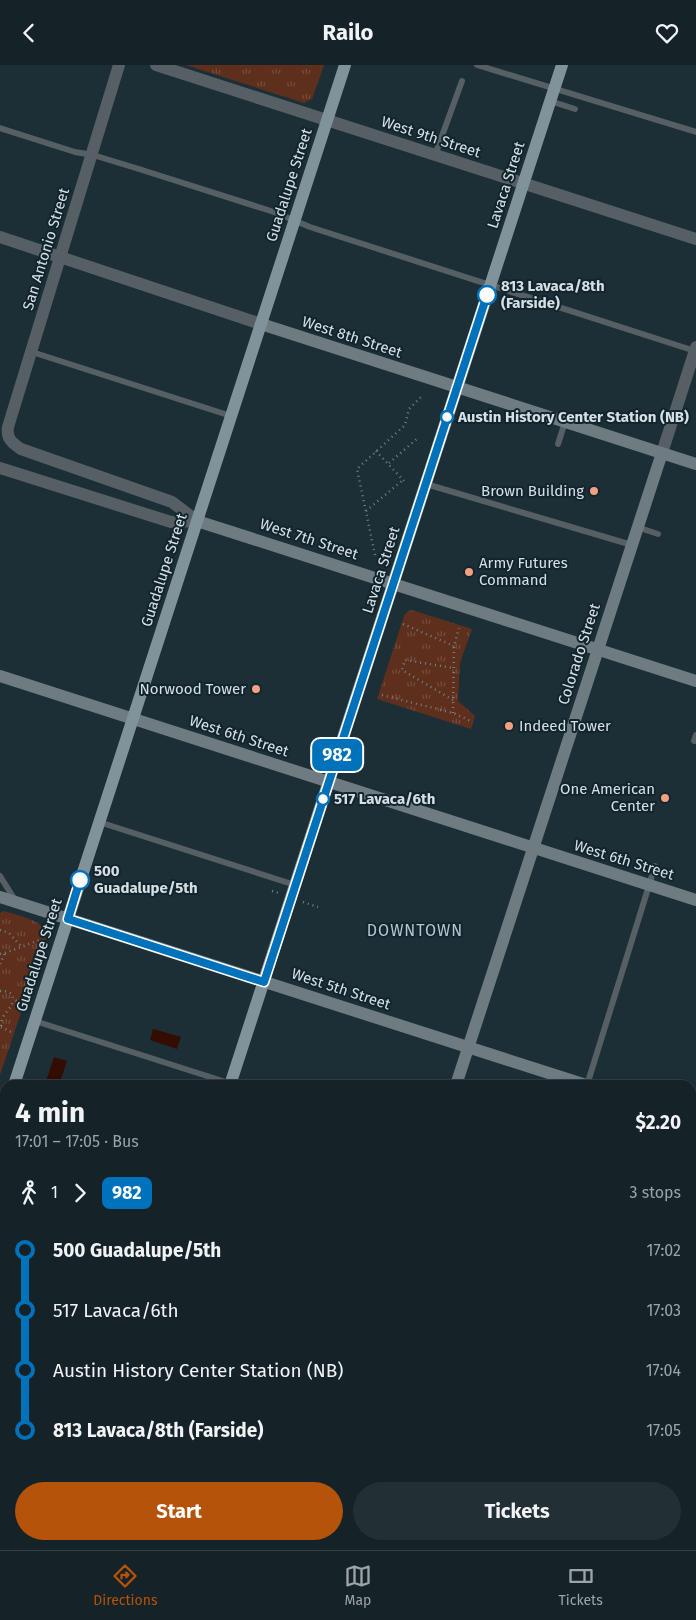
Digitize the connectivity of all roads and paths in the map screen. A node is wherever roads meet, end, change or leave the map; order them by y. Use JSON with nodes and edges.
{"nodes":[{"id":1,"x":119,"y":65,"type":"edge"},
{"id":2,"x":156,"y":65,"type":"edge"},
{"id":3,"x":345,"y":65,"type":"edge"},
{"id":4,"x":477,"y":65,"type":"edge"},
{"id":5,"x":562,"y":65,"type":"edge"},
{"id":6,"x":462,"y":81,"type":"dead end"},
{"id":7,"x":552,"y":95,"type":"junction"},
{"id":8,"x":575,"y":109,"type":"dead end"},
{"id":9,"x":327,"y":120,"type":"junction"},
{"id":10,"x":0,"y":128,"type":"edge"},
{"id":11,"x":696,"y":132,"type":"edge"},
{"id":12,"x":93,"y":155,"type":"junction"},
{"id":13,"x":435,"y":155,"type":"junction"},
{"id":14,"x":523,"y":183,"type":"junction"},
{"id":15,"x":294,"y":220,"type":"junction"},
{"id":16,"x":0,"y":237,"type":"edge"},
{"id":17,"x":696,"y":239,"type":"edge"},
{"id":18,"x":60,"y":256,"type":"junction"},
{"id":19,"x":490,"y":284,"type":"junction"},
{"id":20,"x":261,"y":324,"type":"junction"},
{"id":21,"x":695,"y":349,"type":"edge"},
{"id":22,"x":32,"y":352,"type":"junction"},
{"id":23,"x":457,"y":387,"type":"junction"},
{"id":24,"x":423,"y":395,"type":"dead end"},
{"id":25,"x":231,"y":416,"type":"junction"},
{"id":26,"x":565,"y":422,"type":"junction"},
{"id":27,"x":418,"y":438,"type":"dead end"},
{"id":28,"x":12,"y":443,"type":"joint"},
{"id":29,"x":558,"y":443,"type":"dead end"},
{"id":30,"x":376,"y":451,"type":"junction"},
{"id":31,"x":662,"y":453,"type":"junction"},
{"id":32,"x":389,"y":464,"type":"junction"},
{"id":33,"x":696,"y":464,"type":"edge"},
{"id":34,"x":0,"y":468,"type":"edge"},
{"id":35,"x":426,"y":484,"type":"junction"},
{"id":36,"x":366,"y":511,"type":"junction"},
{"id":37,"x":197,"y":521,"type":"junction"},
{"id":38,"x":637,"y":527,"type":"junction"},
{"id":39,"x":658,"y":534,"type":"dead end"},
{"id":40,"x":632,"y":545,"type":"junction"},
{"id":41,"x":375,"y":555,"type":"dead end"},
{"id":42,"x":393,"y":584,"type":"junction"},
{"id":43,"x":403,"y":624,"type":"dead end"},
{"id":44,"x":459,"y":627,"type":"dead end"},
{"id":45,"x":454,"y":646,"type":"junction"},
{"id":46,"x":598,"y":649,"type":"junction"},
{"id":47,"x":453,"y":668,"type":"junction"},
{"id":48,"x":0,"y":676,"type":"edge"},
{"id":49,"x":696,"y":681,"type":"edge"},
{"id":50,"x":382,"y":695,"type":"dead end"},
{"id":51,"x":453,"y":700,"type":"junction"},
{"id":52,"x":453,"y":713,"type":"junction"},
{"id":53,"x":133,"y":719,"type":"junction"},
{"id":54,"x":473,"y":722,"type":"dead end"},
{"id":55,"x":329,"y":782,"type":"junction"},
{"id":56,"x":99,"y":822,"type":"junction"},
{"id":57,"x":534,"y":847,"type":"junction"},
{"id":58,"x":655,"y":866,"type":"dead end"},
{"id":59,"x":0,"y":876,"type":"edge"},
{"id":60,"x":295,"y":885,"type":"junction"},
{"id":61,"x":650,"y":885,"type":"junction"},
{"id":62,"x":0,"y":897,"type":"edge"},
{"id":63,"x":696,"y":900,"type":"edge"},
{"id":64,"x":16,"y":902,"type":"junction"},
{"id":65,"x":68,"y":919,"type":"junction"},
{"id":66,"x":0,"y":930,"type":"edge"},
{"id":67,"x":42,"y":939,"type":"dead end"},
{"id":68,"x":21,"y":946,"type":"junction"},
{"id":69,"x":5,"y":953,"type":"junction"},
{"id":70,"x":0,"y":954,"type":"edge"},
{"id":71,"x":0,"y":964,"type":"edge"},
{"id":72,"x":264,"y":982,"type":"junction"},
{"id":73,"x":0,"y":991,"type":"edge"},
{"id":74,"x":13,"y":999,"type":"junction"},
{"id":75,"x":21,"y":1003,"type":"dead end"},
{"id":76,"x":35,"y":1021,"type":"junction"},
{"id":77,"x":0,"y":1026,"type":"edge"},
{"id":78,"x":11,"y":1032,"type":"dead end"},
{"id":79,"x":469,"y":1047,"type":"junction"},
{"id":80,"x":16,"y":1080,"type":"edge"},
{"id":81,"x":217,"y":1080,"type":"edge"},
{"id":82,"x":234,"y":1080,"type":"edge"},
{"id":83,"x":458,"y":1080,"type":"edge"},
{"id":84,"x":571,"y":1080,"type":"edge"},
{"id":85,"x":588,"y":1080,"type":"edge"}],
"edges":[{"from":1,"to":12,"type":"street","name":"San Antonio Street"},
{"from":2,"to":9,"type":"street","name":"West 9th Street"},
{"from":3,"to":9,"type":"main road","name":"Guadalupe Street"},
{"from":4,"to":7,"type":"lane"},
{"from":5,"to":7,"type":"main road","name":"Lavaca Street"},
{"from":6,"to":13,"type":"lane"},
{"from":7,"to":8,"type":"lane"},
{"from":7,"to":11,"type":"lane"},
{"from":7,"to":14,"type":"main road","name":"Lavaca Street"},
{"from":9,"to":13,"type":"street","name":"West 9th Street"},
{"from":9,"to":15,"type":"main road","name":"Guadalupe Street"},
{"from":10,"to":12,"type":"lane"},
{"from":12,"to":15,"type":"lane"},
{"from":12,"to":18,"type":"street","name":"San Antonio Street"},
{"from":13,"to":14,"type":"street","name":"West 9th Street"},
{"from":14,"to":17,"type":"street","name":"West 9th Street"},
{"from":14,"to":19,"type":"main road","name":"Lavaca Street"},
{"from":15,"to":19,"type":"lane"},
{"from":15,"to":20,"type":"main road","name":"Guadalupe Street"},
{"from":16,"to":18,"type":"street","name":"West 8th Street"},
{"from":18,"to":20,"type":"street","name":"West 8th Street"},
{"from":18,"to":22,"type":"street","name":"San Antonio Street"},
{"from":19,"to":21,"type":"lane"},
{"from":19,"to":23,"type":"main road","name":"Lavaca Street"},
{"from":20,"to":23,"type":"main road","name":"West 8th Street"},
{"from":20,"to":25,"type":"main road","name":"Guadalupe Street"},
{"from":21,"to":31,"type":"street","name":"Colorado Street"},
{"from":22,"to":25,"type":"lane"},
{"from":22,"to":28,"type":"street","name":"San Antonio Street"},
{"from":23,"to":26,"type":"main road","name":"West 8th Street"},
{"from":23,"to":35,"type":"main road","name":"Lavaca Street"},
{"from":24,"to":30,"type":"path"},
{"from":25,"to":37,"type":"main road","name":"Guadalupe Street"},
{"from":26,"to":29,"type":"lane"},
{"from":26,"to":31,"type":"main road","name":"West 8th Street"},
{"from":27,"to":32,"type":"path"},
{"from":28,"to":37,"type":"street","name":"West 7th Street"},
{"from":30,"to":32,"type":"path"},
{"from":30,"to":36,"type":"path"},
{"from":31,"to":33,"type":"main road","name":"West 8th Street"},
{"from":31,"to":38,"type":"main road","name":"Colorado Street"},
{"from":32,"to":36,"type":"path"},
{"from":34,"to":37,"type":"street","name":"West 7th Street"},
{"from":35,"to":40,"type":"lane"},
{"from":35,"to":42,"type":"main road","name":"Lavaca Street"},
{"from":36,"to":41,"type":"path"},
{"from":37,"to":42,"type":"main road","name":"West 7th Street"},
{"from":37,"to":53,"type":"main road","name":"Guadalupe Street"},
{"from":38,"to":39,"type":"lane"},
{"from":38,"to":40,"type":"main road","name":"Colorado Street"},
{"from":40,"to":46,"type":"main road","name":"Colorado Street"},
{"from":42,"to":46,"type":"main road","name":"West 7th Street"},
{"from":42,"to":55,"type":"main road","name":"Lavaca Street"},
{"from":43,"to":45,"type":"path"},
{"from":44,"to":45,"type":"path"},
{"from":45,"to":47,"type":"path"},
{"from":46,"to":49,"type":"main road","name":"West 7th Street"},
{"from":46,"to":57,"type":"main road","name":"Colorado Street"},
{"from":47,"to":51,"type":"path"},
{"from":47,"to":51,"type":"path"},
{"from":48,"to":53,"type":"main road","name":"West 6th Street"},
{"from":50,"to":52,"type":"path"},
{"from":51,"to":52,"type":"path"},
{"from":52,"to":54,"type":"path"},
{"from":53,"to":55,"type":"main road","name":"West 6th Street"},
{"from":53,"to":56,"type":"main road","name":"Guadalupe Street"},
{"from":55,"to":57,"type":"main road","name":"West 6th Street"},
{"from":55,"to":60,"type":"main road","name":"Lavaca Street"},
{"from":56,"to":60,"type":"lane"},
{"from":56,"to":65,"type":"main road","name":"Guadalupe Street"},
{"from":57,"to":61,"type":"main road","name":"West 6th Street"},
{"from":57,"to":79,"type":"main road","name":"Colorado Street"},
{"from":58,"to":61,"type":"lane"},
{"from":59,"to":64,"type":"lane"},
{"from":60,"to":72,"type":"main road","name":"Lavaca Street"},
{"from":61,"to":63,"type":"main road","name":"West 6th Street"},
{"from":61,"to":85,"type":"lane"},
{"from":62,"to":64,"type":"main road","name":"West 5th Street"},
{"from":64,"to":65,"type":"main road","name":"West 5th Street"},
{"from":65,"to":72,"type":"main road","name":"West 5th Street"},
{"from":65,"to":76,"type":"main road","name":"Guadalupe Street"},
{"from":66,"to":68,"type":"path"},
{"from":67,"to":68,"type":"path"},
{"from":68,"to":69,"type":"path"},
{"from":69,"to":70,"type":"path"},
{"from":69,"to":71,"type":"path"},
{"from":72,"to":79,"type":"main road","name":"West 5th Street"},
{"from":72,"to":82,"type":"main road","name":"Lavaca Street"},
{"from":73,"to":74,"type":"path"},
{"from":74,"to":75,"type":"path"},
{"from":74,"to":77,"type":"path"},
{"from":76,"to":80,"type":"main road","name":"Guadalupe Street"},
{"from":76,"to":81,"type":"lane"},
{"from":77,"to":78,"type":"path"},
{"from":79,"to":83,"type":"main road","name":"Colorado Street"},
{"from":79,"to":84,"type":"main road","name":"West 5th Street"}]}
